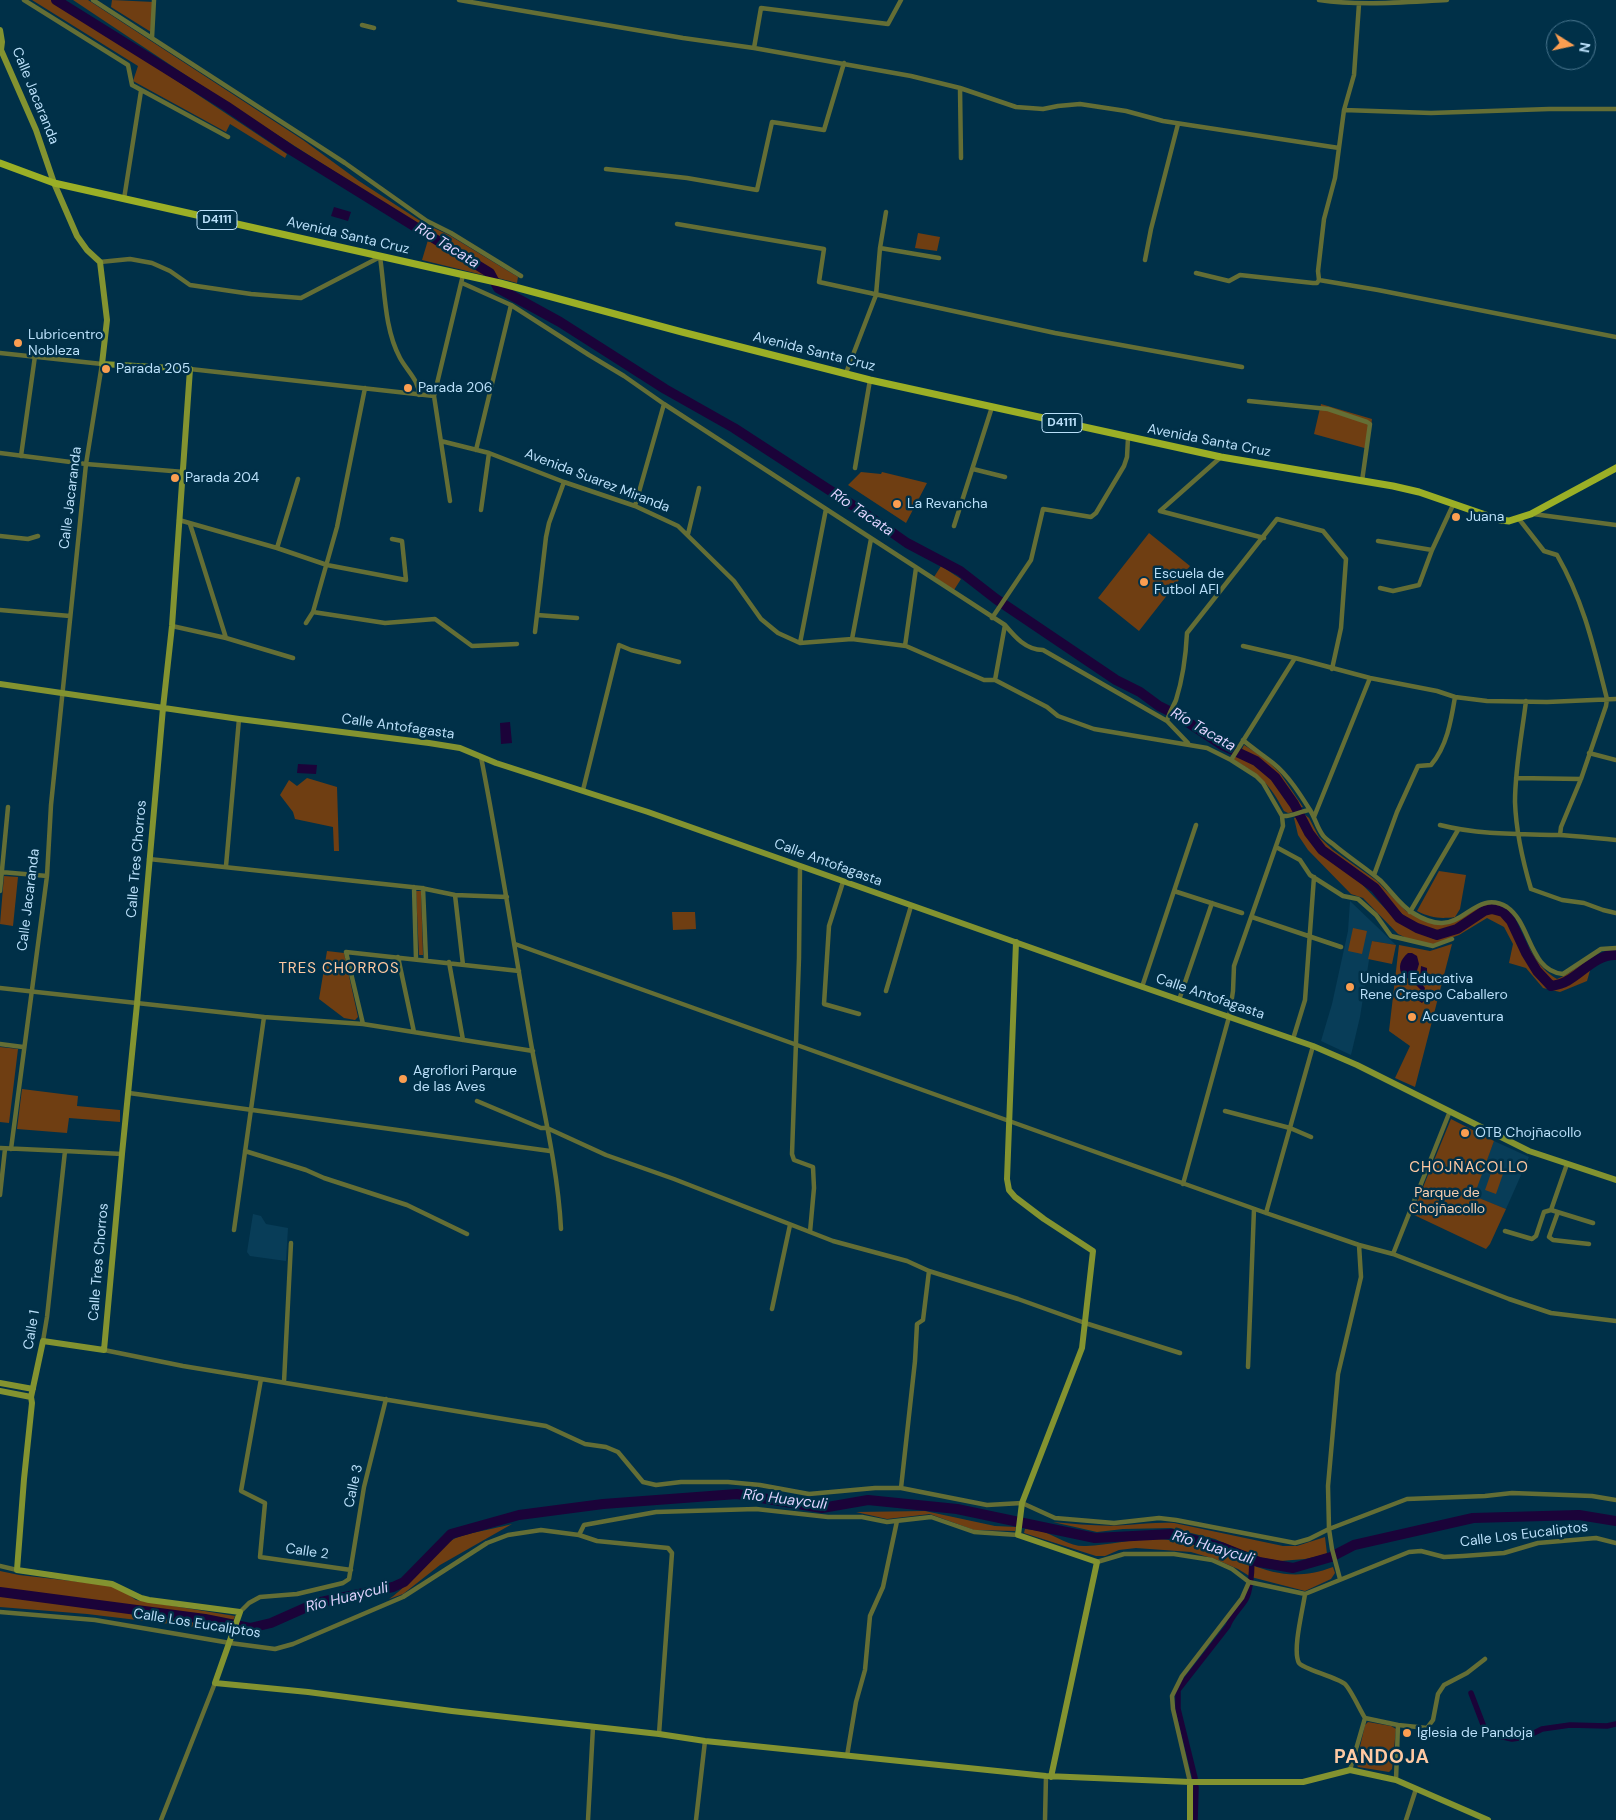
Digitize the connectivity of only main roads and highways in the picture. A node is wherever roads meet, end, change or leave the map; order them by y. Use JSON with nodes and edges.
{"nodes":[{"id":1,"x":0,"y":30,"type":"edge"},
{"id":2,"x":1,"y":51,"type":"edge"},
{"id":3,"x":0,"y":163,"type":"edge"},
{"id":4,"x":54,"y":183,"type":"junction"},
{"id":5,"x":190,"y":369,"type":"joint"},
{"id":6,"x":1616,"y":468,"type":"edge"},
{"id":7,"x":0,"y":684,"type":"edge"},
{"id":8,"x":163,"y":708,"type":"junction"},
{"id":9,"x":1016,"y":942,"type":"junction"},
{"id":10,"x":1616,"y":1180,"type":"edge"},
{"id":11,"x":43,"y":1341,"type":"joint"},
{"id":12,"x":0,"y":1383,"type":"edge"},
{"id":13,"x":33,"y":1388,"type":"junction"},
{"id":14,"x":0,"y":1391,"type":"edge"},
{"id":15,"x":31,"y":1396,"type":"junction"},
{"id":16,"x":1048,"y":1776,"type":"junction"},
{"id":17,"x":1190,"y":1782,"type":"junction"},
{"id":18,"x":1190,"y":1820,"type":"edge"},
{"id":19,"x":1488,"y":1820,"type":"edge"}],
"edges":[{"from":1,"to":2,"type":"main road","name":"Calle Jacaranda"},
{"from":2,"to":4,"type":"main road","name":"Calle Jacaranda"},
{"from":3,"to":4,"type":"main road","name":"Avenida Santa Cruz","number":"D4111"},
{"from":4,"to":5,"type":"main road","name":"Calle Jacaranda"},
{"from":4,"to":6,"type":"main road","name":"Avenida Santa Cruz","number":"D4111"},
{"from":5,"to":8,"type":"main road","name":"Calle Tres Chorros"},
{"from":7,"to":8,"type":"main road","name":"Calle Antofagasta"},
{"from":8,"to":9,"type":"main road","name":"Calle Antofagasta"},
{"from":8,"to":11,"type":"main road","name":"Calle Tres Chorros"},
{"from":9,"to":10,"type":"main road","name":"Calle Antofagasta"},
{"from":9,"to":16,"type":"main road"},
{"from":11,"to":13,"type":"main road","name":"Calle 1"},
{"from":12,"to":13,"type":"main road"},
{"from":13,"to":15,"type":"main road","name":"Calle 1"},
{"from":14,"to":15,"type":"main road"},
{"from":15,"to":16,"type":"main road","name":"Calle 1"},
{"from":16,"to":17,"type":"main road"},
{"from":17,"to":18,"type":"main road"},
{"from":17,"to":19,"type":"main road"}]}
